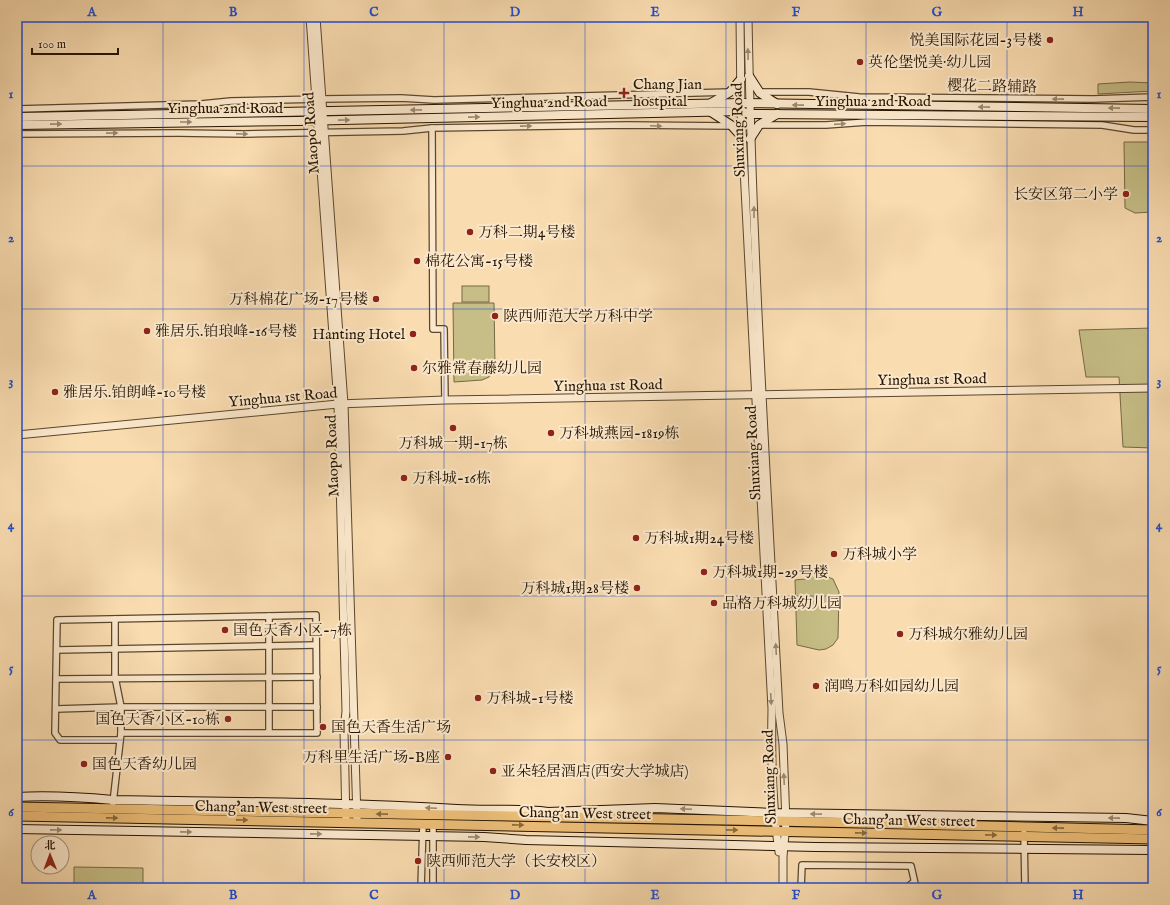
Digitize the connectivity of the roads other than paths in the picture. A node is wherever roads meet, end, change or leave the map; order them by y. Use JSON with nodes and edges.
{"nodes":[{"id":1,"x":310,"y":17,"type":"edge"},
{"id":2,"x":316,"y":17,"type":"edge"},
{"id":3,"x":740,"y":17,"type":"edge"},
{"id":4,"x":748,"y":17,"type":"edge"},
{"id":5,"x":745,"y":78,"type":"junction"},
{"id":6,"x":730,"y":92,"type":"junction"},
{"id":7,"x":759,"y":92,"type":"junction"},
{"id":8,"x":1153,"y":97,"type":"edge"},
{"id":9,"x":319,"y":99,"type":"junction"},
{"id":10,"x":779,"y":105,"type":"junction"},
{"id":11,"x":710,"y":108,"type":"junction"},
{"id":12,"x":745,"y":108,"type":"junction"},
{"id":13,"x":17,"y":109,"type":"edge"},
{"id":14,"x":1153,"y":109,"type":"edge"},
{"id":15,"x":320,"y":112,"type":"junction"},
{"id":16,"x":777,"y":114,"type":"junction"},
{"id":17,"x":17,"y":117,"type":"edge"},
{"id":18,"x":1153,"y":117,"type":"edge"},
{"id":19,"x":321,"y":121,"type":"junction"},
{"id":20,"x":17,"y":125,"type":"edge"},
{"id":21,"x":759,"y":125,"type":"junction"},
{"id":22,"x":732,"y":126,"type":"junction"},
{"id":23,"x":432,"y":128,"type":"junction"},
{"id":24,"x":1153,"y":130,"type":"edge"},
{"id":25,"x":322,"y":132,"type":"junction"},
{"id":26,"x":17,"y":134,"type":"edge"},
{"id":27,"x":746,"y":138,"type":"junction"},
{"id":28,"x":1153,"y":388,"type":"edge"},
{"id":29,"x":760,"y":395,"type":"junction"},
{"id":30,"x":445,"y":400,"type":"junction"},
{"id":31,"x":341,"y":404,"type":"junction"},
{"id":32,"x":17,"y":435,"type":"edge"},
{"id":33,"x":269,"y":616,"type":"junction"},
{"id":34,"x":114,"y":619,"type":"junction"},
{"id":35,"x":269,"y":645,"type":"junction"},
{"id":36,"x":316,"y":645,"type":"junction"},
{"id":37,"x":115,"y":649,"type":"junction"},
{"id":38,"x":57,"y":650,"type":"junction"},
{"id":39,"x":115,"y":677,"type":"junction"},
{"id":40,"x":269,"y":677,"type":"junction"},
{"id":41,"x":317,"y":677,"type":"junction"},
{"id":42,"x":57,"y":679,"type":"junction"},
{"id":43,"x":121,"y":707,"type":"junction"},
{"id":44,"x":268,"y":707,"type":"junction"},
{"id":45,"x":317,"y":707,"type":"junction"},
{"id":46,"x":56,"y":709,"type":"junction"},
{"id":47,"x":269,"y":732,"type":"junction"},
{"id":48,"x":121,"y":733,"type":"junction"},
{"id":49,"x":120,"y":740,"type":"junction"},
{"id":50,"x":345,"y":782,"type":"junction"},
{"id":51,"x":356,"y":782,"type":"junction"},
{"id":52,"x":17,"y":797,"type":"edge"},
{"id":53,"x":356,"y":803,"type":"junction"},
{"id":54,"x":346,"y":804,"type":"junction"},
{"id":55,"x":113,"y":805,"type":"junction"},
{"id":56,"x":17,"y":807,"type":"edge"},
{"id":57,"x":17,"y":816,"type":"edge"},
{"id":58,"x":775,"y":817,"type":"junction"},
{"id":59,"x":346,"y":818,"type":"junction"},
{"id":60,"x":357,"y":818,"type":"junction"},
{"id":61,"x":786,"y":818,"type":"junction"},
{"id":62,"x":1153,"y":821,"type":"edge"},
{"id":63,"x":423,"y":825,"type":"junction"},
{"id":64,"x":433,"y":825,"type":"junction"},
{"id":65,"x":17,"y":829,"type":"edge"},
{"id":66,"x":1153,"y":830,"type":"edge"},
{"id":67,"x":780,"y":831,"type":"junction"},
{"id":68,"x":1024,"y":831,"type":"junction"},
{"id":69,"x":423,"y":836,"type":"junction"},
{"id":70,"x":433,"y":836,"type":"junction"},
{"id":71,"x":1153,"y":838,"type":"edge"},
{"id":72,"x":781,"y":846,"type":"junction"},
{"id":73,"x":1025,"y":849,"type":"junction"},
{"id":74,"x":1153,"y":850,"type":"edge"},
{"id":75,"x":914,"y":882,"type":"junction"},
{"id":76,"x":421,"y":888,"type":"edge"},
{"id":77,"x":433,"y":888,"type":"edge"},
{"id":78,"x":780,"y":888,"type":"edge"},
{"id":79,"x":783,"y":888,"type":"edge"},
{"id":80,"x":801,"y":888,"type":"edge"},
{"id":81,"x":906,"y":888,"type":"edge"},
{"id":82,"x":916,"y":888,"type":"edge"},
{"id":83,"x":1025,"y":888,"type":"edge"}],
"edges":[{"from":1,"to":9,"type":"street","name":"Maopo Road"},
{"from":2,"to":9,"type":"street","name":"Maopo Road"},
{"from":3,"to":5,"type":"street","name":"Shuxiang Road"},
{"from":5,"to":4,"type":"street","name":"Shuxiang Road","one_way":true},
{"from":5,"to":6,"type":"main road"},
{"from":5,"to":7,"type":"main road"},
{"from":5,"to":12,"type":"street","name":"Shuxiang Road"},
{"from":6,"to":9,"type":"street","name":"Yinghua 2nd Road"},
{"from":6,"to":11,"type":"main road"},
{"from":8,"to":7,"type":"street","name":"樱花二路辅路","one_way":true},
{"from":7,"to":10,"type":"main road"},
{"from":9,"to":13,"type":"street","name":"Yinghua 2nd Road"},
{"from":9,"to":15,"type":"street","name":"Maopo Road"},
{"from":10,"to":12,"type":"main road","name":"Yinghua 2nd Road"},
{"from":14,"to":10,"type":"main road","name":"Yinghua 2nd Road","one_way":true},
{"from":11,"to":12,"type":"main road","name":"Yinghua 2nd Road"},
{"from":11,"to":15,"type":"main road","name":"Yinghua 2nd Road","one_way":true},
{"from":19,"to":11,"type":"main road","name":"Yinghua 2nd Road","one_way":true},
{"from":11,"to":22,"type":"main road"},
{"from":12,"to":16,"type":"main road","name":"Yinghua 2nd Road"},
{"from":12,"to":27,"type":"street","name":"Shuxiang Road"},
{"from":15,"to":17,"type":"main road","name":"Yinghua 2nd Road"},
{"from":15,"to":19,"type":"street","name":"Maopo Road"},
{"from":16,"to":18,"type":"main road","name":"Yinghua 2nd Road"},
{"from":16,"to":21,"type":"main road"},
{"from":20,"to":19,"type":"main road","name":"Yinghua 2nd Road","one_way":true},
{"from":19,"to":25,"type":"street","name":"Maopo Road"},
{"from":21,"to":24,"type":"street","one_way":true},
{"from":21,"to":27,"type":"main road"},
{"from":23,"to":22,"type":"street","name":"Yinghua 2nd Road","one_way":true},
{"from":22,"to":27,"type":"main road"},
{"from":23,"to":25,"type":"street","name":"Yinghua 2nd Road"},
{"from":23,"to":30,"type":"street"},
{"from":26,"to":25,"type":"street","name":"Yinghua 2nd Road","one_way":true},
{"from":25,"to":31,"type":"street","name":"Maopo Road"},
{"from":27,"to":29,"type":"street","name":"Shuxiang Road"},
{"from":28,"to":29,"type":"street","name":"Yinghua 1st Road"},
{"from":29,"to":30,"type":"street","name":"Yinghua 1st Road"},
{"from":29,"to":58,"type":"street","name":"Shuxiang Road","one_way":true},
{"from":61,"to":29,"type":"street","name":"Shuxiang Road","one_way":true},
{"from":30,"to":31,"type":"street","name":"Yinghua 1st Road"},
{"from":31,"to":32,"type":"street","name":"Yinghua 1st Road"},
{"from":31,"to":50,"type":"street","name":"Maopo Road"},
{"from":31,"to":51,"type":"street","name":"Maopo Road"},
{"from":33,"to":34,"type":"street"},
{"from":33,"to":35,"type":"street"},
{"from":33,"to":36,"type":"street"},
{"from":34,"to":37,"type":"street"},
{"from":34,"to":38,"type":"street"},
{"from":35,"to":36,"type":"street"},
{"from":35,"to":37,"type":"street"},
{"from":35,"to":40,"type":"street"},
{"from":36,"to":41,"type":"street"},
{"from":37,"to":38,"type":"street"},
{"from":37,"to":39,"type":"street"},
{"from":38,"to":42,"type":"street"},
{"from":39,"to":40,"type":"street"},
{"from":39,"to":42,"type":"street"},
{"from":39,"to":43,"type":"street"},
{"from":40,"to":41,"type":"street"},
{"from":40,"to":44,"type":"street"},
{"from":41,"to":45,"type":"street"},
{"from":42,"to":46,"type":"street"},
{"from":43,"to":44,"type":"street"},
{"from":43,"to":46,"type":"street"},
{"from":43,"to":48,"type":"street"},
{"from":44,"to":45,"type":"street"},
{"from":44,"to":47,"type":"street"},
{"from":45,"to":47,"type":"street"},
{"from":46,"to":49,"type":"street"},
{"from":47,"to":48,"type":"street"},
{"from":48,"to":49,"type":"street"},
{"from":49,"to":55,"type":"street"},
{"from":50,"to":51,"type":"street"},
{"from":50,"to":54,"type":"street","name":"Maopo Road"},
{"from":51,"to":53,"type":"street","name":"Maopo Road"},
{"from":52,"to":55,"type":"main road"},
{"from":53,"to":54,"type":"main road"},
{"from":58,"to":53,"type":"main road","one_way":true},
{"from":53,"to":60,"type":"street","name":"Maopo Road"},
{"from":54,"to":55,"type":"main road"},
{"from":54,"to":59,"type":"street","name":"Maopo Road"},
{"from":55,"to":56,"type":"main road","name":"Chang'an West street"},
{"from":55,"to":59,"type":"main road","name":"Chang'an West street"},
{"from":57,"to":59,"type":"main road","name":"Chang'an West street","one_way":true},
{"from":58,"to":60,"type":"main road","name":"Chang'an West street","one_way":true},
{"from":58,"to":61,"type":"main road","name":"Chang'an West street"},
{"from":58,"to":67,"type":"street","name":"Shuxiang Road"},
{"from":59,"to":60,"type":"main road","name":"Chang'an West street"},
{"from":60,"to":63,"type":"main road","name":"Chang'an West street"},
{"from":62,"to":61,"type":"main road","one_way":true},
{"from":61,"to":67,"type":"street","name":"Shuxiang Road"},
{"from":61,"to":68,"type":"main road","name":"Chang'an West street"},
{"from":63,"to":64,"type":"main road","name":"Chang'an West street"},
{"from":63,"to":69,"type":"street"},
{"from":64,"to":67,"type":"main road","name":"Chang'an West street","one_way":true},
{"from":64,"to":70,"type":"street"},
{"from":65,"to":69,"type":"main road","one_way":true},
{"from":66,"to":68,"type":"main road","name":"Chang'an West street","one_way":true},
{"from":67,"to":68,"type":"main road","name":"Chang'an West street","one_way":true},
{"from":67,"to":72,"type":"street","name":"Shuxiang Road"},
{"from":68,"to":71,"type":"main road","name":"Chang'an West street"},
{"from":68,"to":73,"type":"street"},
{"from":69,"to":70,"type":"main road"},
{"from":69,"to":76,"type":"street"},
{"from":70,"to":72,"type":"main road","one_way":true},
{"from":70,"to":77,"type":"street"},
{"from":72,"to":73,"type":"main road"},
{"from":72,"to":78,"type":"street","name":"Shuxiang Road"},
{"from":72,"to":79,"type":"street","name":"Shuxiang Road"},
{"from":73,"to":74,"type":"main road"},
{"from":73,"to":83,"type":"street"},
{"from":75,"to":80,"type":"street"},
{"from":75,"to":81,"type":"street"},
{"from":75,"to":82,"type":"street"}]}
